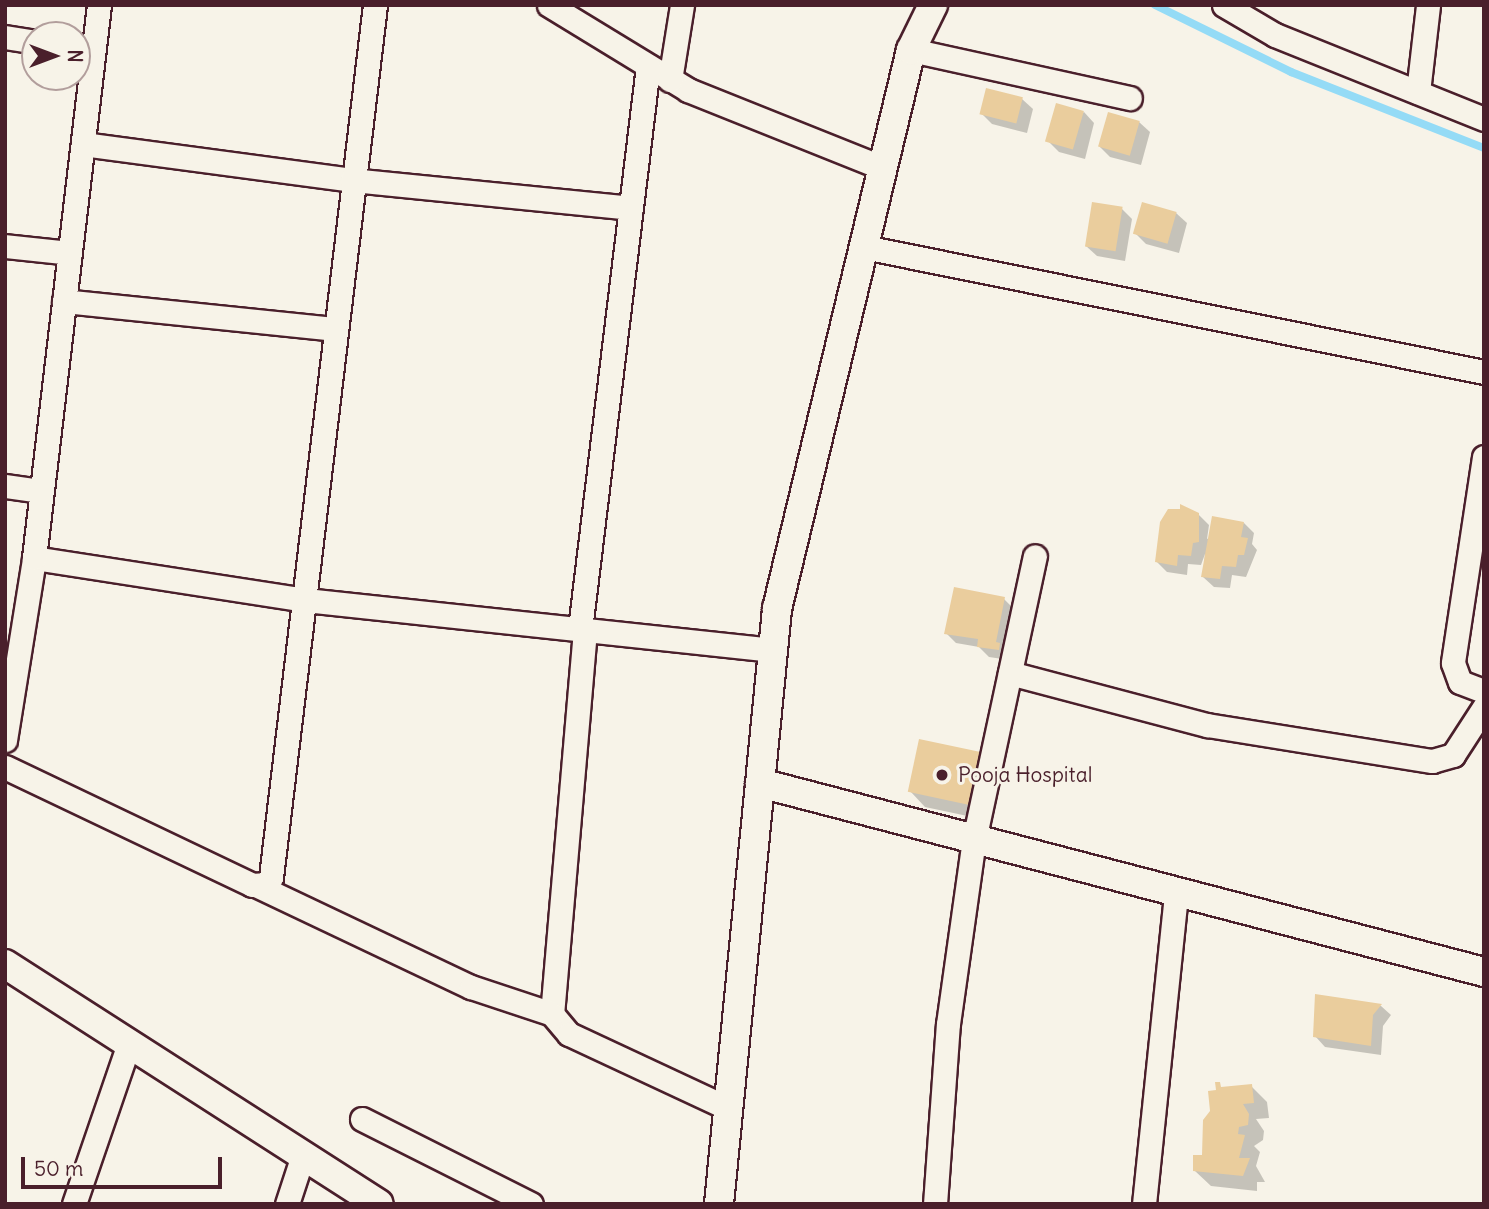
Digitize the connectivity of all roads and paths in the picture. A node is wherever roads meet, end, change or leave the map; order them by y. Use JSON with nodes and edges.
{"nodes":[{"id":1,"x":99,"y":5,"type":"edge"},
{"id":2,"x":375,"y":5,"type":"edge"},
{"id":3,"x":549,"y":5,"type":"edge"},
{"id":4,"x":682,"y":5,"type":"edge"},
{"id":5,"x":933,"y":5,"type":"edge"},
{"id":6,"x":1224,"y":5,"type":"edge"},
{"id":7,"x":1428,"y":5,"type":"edge"},
{"id":8,"x":91,"y":31,"type":"edge"},
{"id":9,"x":912,"y":51,"type":"junction"},
{"id":10,"x":648,"y":66,"type":"junction"},
{"id":11,"x":670,"y":80,"type":"junction"},
{"id":12,"x":84,"y":91,"type":"edge"},
{"id":13,"x":1418,"y":92,"type":"junction"},
{"id":14,"x":1130,"y":98,"type":"dead end"},
{"id":15,"x":1484,"y":119,"type":"edge"},
{"id":16,"x":83,"y":144,"type":"junction"},
{"id":17,"x":883,"y":168,"type":"junction"},
{"id":18,"x":352,"y":180,"type":"junction"},
{"id":19,"x":631,"y":208,"type":"junction"},
{"id":20,"x":5,"y":246,"type":"edge"},
{"id":21,"x":864,"y":247,"type":"junction"},
{"id":22,"x":70,"y":253,"type":"junction"},
{"id":23,"x":64,"y":301,"type":"junction"},
{"id":24,"x":335,"y":329,"type":"junction"},
{"id":25,"x":1484,"y":372,"type":"edge"},
{"id":26,"x":1484,"y":457,"type":"edge"},
{"id":27,"x":5,"y":486,"type":"edge"},
{"id":28,"x":41,"y":491,"type":"junction"},
{"id":29,"x":1035,"y":556,"type":"dead end"},
{"id":30,"x":33,"y":558,"type":"junction"},
{"id":31,"x":305,"y":600,"type":"junction"},
{"id":32,"x":582,"y":630,"type":"junction"},
{"id":33,"x":773,"y":650,"type":"junction"},
{"id":34,"x":1010,"y":673,"type":"junction"},
{"id":35,"x":1484,"y":691,"type":"edge"},
{"id":36,"x":1484,"y":707,"type":"edge"},
{"id":37,"x":5,"y":740,"type":"edge"},
{"id":38,"x":5,"y":767,"type":"edge"},
{"id":39,"x":760,"y":783,"type":"junction"},
{"id":40,"x":975,"y":839,"type":"junction"},
{"id":41,"x":260,"y":887,"type":"junction"},
{"id":42,"x":1176,"y":892,"type":"junction"},
{"id":43,"x":5,"y":964,"type":"edge"},
{"id":44,"x":1484,"y":972,"type":"edge"},
{"id":45,"x":552,"y":1014,"type":"junction"},
{"id":46,"x":129,"y":1043,"type":"junction"},
{"id":47,"x":728,"y":1108,"type":"junction"},
{"id":48,"x":362,"y":1119,"type":"dead end"},
{"id":49,"x":303,"y":1155,"type":"junction"},
{"id":50,"x":74,"y":1204,"type":"edge"},
{"id":51,"x":288,"y":1204,"type":"edge"},
{"id":52,"x":379,"y":1204,"type":"edge"},
{"id":53,"x":531,"y":1204,"type":"edge"},
{"id":54,"x":719,"y":1204,"type":"edge"},
{"id":55,"x":935,"y":1204,"type":"edge"},
{"id":56,"x":1144,"y":1204,"type":"edge"}],
"edges":[{"from":1,"to":8,"type":"street"},
{"from":2,"to":18,"type":"street"},
{"from":3,"to":10,"type":"street"},
{"from":4,"to":11,"type":"street"},
{"from":5,"to":9,"type":"street"},
{"from":6,"to":13,"type":"street"},
{"from":7,"to":13,"type":"street"},
{"from":9,"to":14,"type":"street"},
{"from":9,"to":17,"type":"street"},
{"from":10,"to":11,"type":"street"},
{"from":10,"to":19,"type":"street"},
{"from":11,"to":17,"type":"street"},
{"from":12,"to":16,"type":"street"},
{"from":13,"to":15,"type":"street"},
{"from":16,"to":18,"type":"street"},
{"from":16,"to":22,"type":"street"},
{"from":17,"to":21,"type":"street"},
{"from":18,"to":19,"type":"street"},
{"from":18,"to":24,"type":"street"},
{"from":19,"to":32,"type":"street"},
{"from":20,"to":22,"type":"street"},
{"from":21,"to":25,"type":"street"},
{"from":21,"to":33,"type":"street"},
{"from":22,"to":23,"type":"street"},
{"from":23,"to":24,"type":"street"},
{"from":23,"to":28,"type":"street"},
{"from":24,"to":31,"type":"street"},
{"from":26,"to":35,"type":"street"},
{"from":27,"to":28,"type":"street"},
{"from":28,"to":30,"type":"street"},
{"from":29,"to":34,"type":"street"},
{"from":30,"to":31,"type":"street"},
{"from":30,"to":37,"type":"street"},
{"from":31,"to":32,"type":"street"},
{"from":31,"to":41,"type":"street"},
{"from":32,"to":33,"type":"street"},
{"from":32,"to":45,"type":"street"},
{"from":33,"to":39,"type":"street"},
{"from":34,"to":36,"type":"street"},
{"from":34,"to":40,"type":"street"},
{"from":38,"to":41,"type":"street"},
{"from":39,"to":40,"type":"street"},
{"from":39,"to":47,"type":"street"},
{"from":40,"to":42,"type":"street"},
{"from":40,"to":55,"type":"street"},
{"from":41,"to":45,"type":"street"},
{"from":42,"to":44,"type":"street"},
{"from":42,"to":56,"type":"street"},
{"from":43,"to":46,"type":"street"},
{"from":45,"to":47,"type":"street"},
{"from":46,"to":49,"type":"street"},
{"from":46,"to":50,"type":"street"},
{"from":47,"to":54,"type":"street"},
{"from":48,"to":53,"type":"street"},
{"from":49,"to":51,"type":"street"},
{"from":49,"to":52,"type":"street"}]}
